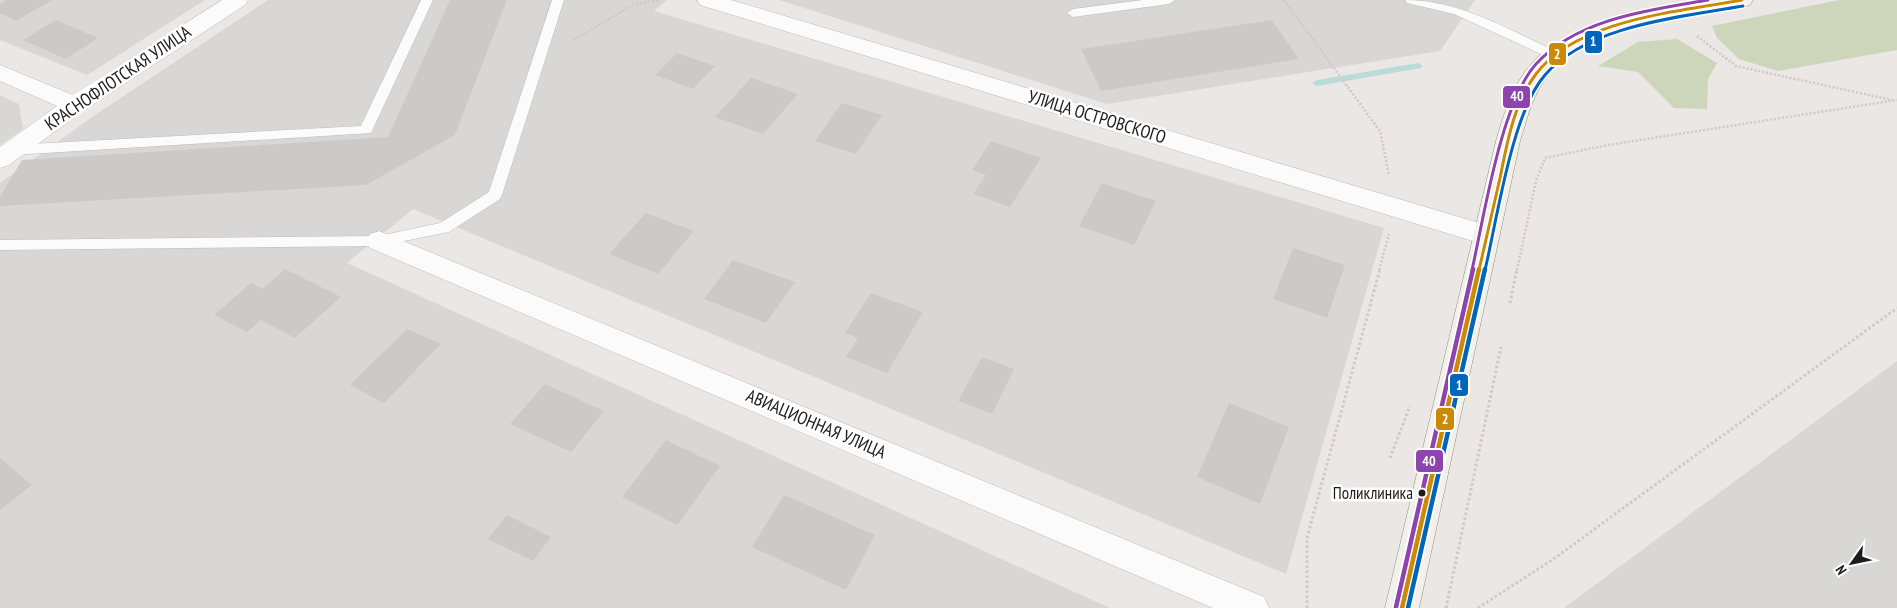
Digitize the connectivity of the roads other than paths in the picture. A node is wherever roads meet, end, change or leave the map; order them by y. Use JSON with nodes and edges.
{"nodes":[{"id":1,"x":237,"y":0,"type":"edge"},
{"id":2,"x":426,"y":0,"type":"edge"},
{"id":3,"x":558,"y":0,"type":"edge"},
{"id":4,"x":708,"y":0,"type":"edge"},
{"id":5,"x":1169,"y":0,"type":"edge"},
{"id":6,"x":1411,"y":0,"type":"edge"},
{"id":7,"x":1742,"y":0,"type":"edge"},
{"id":8,"x":1457,"y":5,"type":"edge"},
{"id":9,"x":1073,"y":13,"type":"dead end"},
{"id":10,"x":1549,"y":62,"type":"junction"},
{"id":11,"x":0,"y":72,"type":"edge"},
{"id":12,"x":76,"y":105,"type":"junction"},
{"id":13,"x":6,"y":154,"type":"edge"},
{"id":14,"x":1486,"y":235,"type":"junction"},
{"id":15,"x":379,"y":241,"type":"junction"},
{"id":16,"x":0,"y":245,"type":"edge"},
{"id":17,"x":1252,"y":608,"type":"edge"},
{"id":18,"x":1402,"y":608,"type":"edge"}],
"edges":[{"from":1,"to":12,"type":"street","name":"КРАСНОФЛОТСКАЯ УЛИЦА"},
{"from":2,"to":13,"type":"lane"},
{"from":3,"to":15,"type":"lane"},
{"from":4,"to":14,"type":"street","name":"УЛИЦА ОСТРОВСКОГО"},
{"from":5,"to":9,"type":"lane"},
{"from":6,"to":8,"type":"lane"},
{"from":7,"to":10,"type":"main road"},
{"from":8,"to":10,"type":"lane"},
{"from":10,"to":14,"type":"main road"},
{"from":11,"to":12,"type":"street"},
{"from":12,"to":13,"type":"street","name":"КРАСНОФЛОТСКАЯ УЛИЦА"},
{"from":14,"to":18,"type":"main road"},
{"from":15,"to":16,"type":"lane"},
{"from":15,"to":17,"type":"street","name":"АВИАЦИОННАЯ УЛИЦА"}]}
